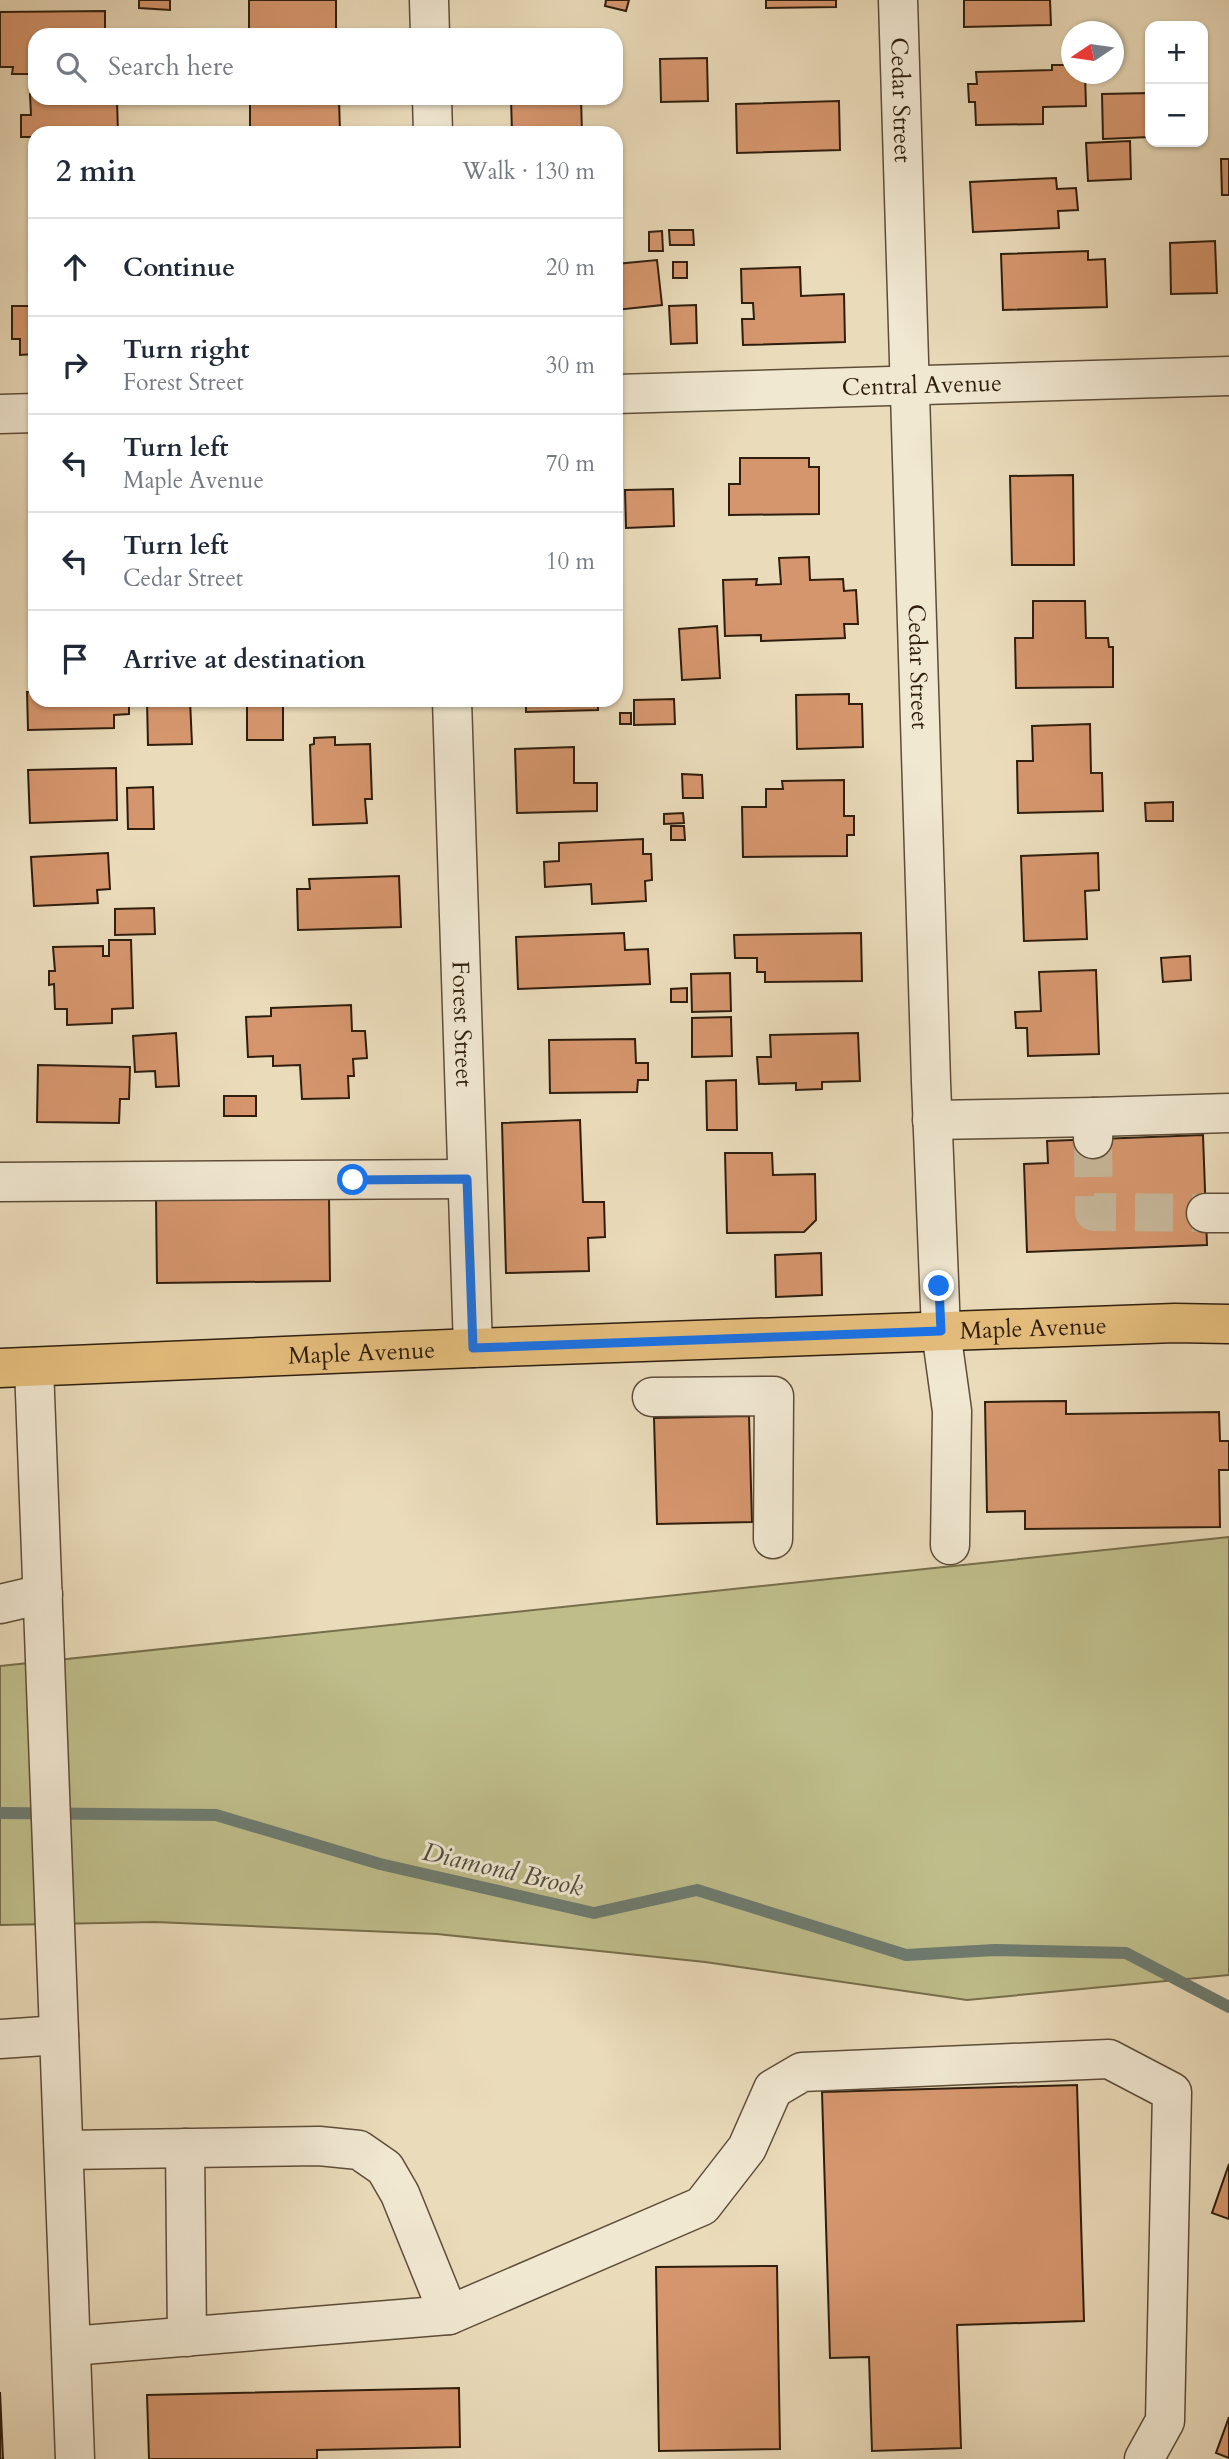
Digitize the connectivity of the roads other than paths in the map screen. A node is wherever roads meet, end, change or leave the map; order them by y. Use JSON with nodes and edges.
{"nodes":[{"id":1,"x":429,"y":0,"type":"edge"},
{"id":2,"x":898,"y":0,"type":"edge"},
{"id":3,"x":430,"y":28,"type":"edge"},
{"id":4,"x":432,"y":105,"type":"edge"},
{"id":5,"x":433,"y":126,"type":"edge"},
{"id":6,"x":1229,"y":376,"type":"edge"},
{"id":7,"x":909,"y":384,"type":"junction"},
{"id":8,"x":623,"y":394,"type":"edge"},
{"id":9,"x":28,"y":413,"type":"edge"},
{"id":10,"x":0,"y":414,"type":"edge"},
{"id":11,"x":452,"y":707,"type":"edge"},
{"id":12,"x":1229,"y":1113,"type":"edge"},
{"id":13,"x":932,"y":1120,"type":"junction"},
{"id":14,"x":467,"y":1179,"type":"junction"},
{"id":15,"x":0,"y":1182,"type":"edge"},
{"id":16,"x":1229,"y":1324,"type":"edge"},
{"id":17,"x":941,"y":1331,"type":"junction"},
{"id":18,"x":473,"y":1348,"type":"junction"},
{"id":19,"x":17,"y":1367,"type":"edge"},
{"id":20,"x":652,"y":1397,"type":"dead end"},
{"id":21,"x":773,"y":1539,"type":"dead end"},
{"id":22,"x":950,"y":1545,"type":"dead end"},
{"id":23,"x":43,"y":1594,"type":"junction"},
{"id":24,"x":0,"y":1604,"type":"edge"},
{"id":25,"x":59,"y":2035,"type":"junction"},
{"id":26,"x":0,"y":2039,"type":"edge"},
{"id":27,"x":185,"y":2148,"type":"junction"},
{"id":28,"x":64,"y":2150,"type":"junction"},
{"id":29,"x":449,"y":2315,"type":"junction"},
{"id":30,"x":187,"y":2337,"type":"junction"},
{"id":31,"x":71,"y":2346,"type":"junction"},
{"id":32,"x":75,"y":2459,"type":"edge"},
{"id":33,"x":1144,"y":2459,"type":"edge"}],
"edges":[{"from":1,"to":3,"type":"street"},
{"from":2,"to":7,"type":"street","name":"Cedar Street"},
{"from":4,"to":5,"type":"street"},
{"from":6,"to":7,"type":"street","name":"Central Avenue"},
{"from":7,"to":8,"type":"street","name":"Central Avenue"},
{"from":7,"to":13,"type":"street","name":"Cedar Street"},
{"from":9,"to":10,"type":"street"},
{"from":11,"to":14,"type":"street","name":"Forest Street"},
{"from":12,"to":13,"type":"street"},
{"from":13,"to":17,"type":"street","name":"Cedar Street"},
{"from":14,"to":15,"type":"street"},
{"from":14,"to":18,"type":"street","name":"Forest Street"},
{"from":16,"to":17,"type":"main road","name":"Maple Avenue"},
{"from":17,"to":18,"type":"main road","name":"Maple Avenue"},
{"from":17,"to":22,"type":"street","name":"Cedar Street"},
{"from":18,"to":19,"type":"main road","name":"Maple Avenue"},
{"from":19,"to":23,"type":"street"},
{"from":20,"to":21,"type":"street"},
{"from":23,"to":24,"type":"street"},
{"from":23,"to":25,"type":"street"},
{"from":25,"to":26,"type":"street"},
{"from":25,"to":28,"type":"street"},
{"from":27,"to":28,"type":"street"},
{"from":27,"to":29,"type":"street"},
{"from":27,"to":30,"type":"street"},
{"from":28,"to":31,"type":"street"},
{"from":29,"to":30,"type":"street"},
{"from":29,"to":33,"type":"street"},
{"from":30,"to":31,"type":"street"},
{"from":31,"to":32,"type":"street"}]}
